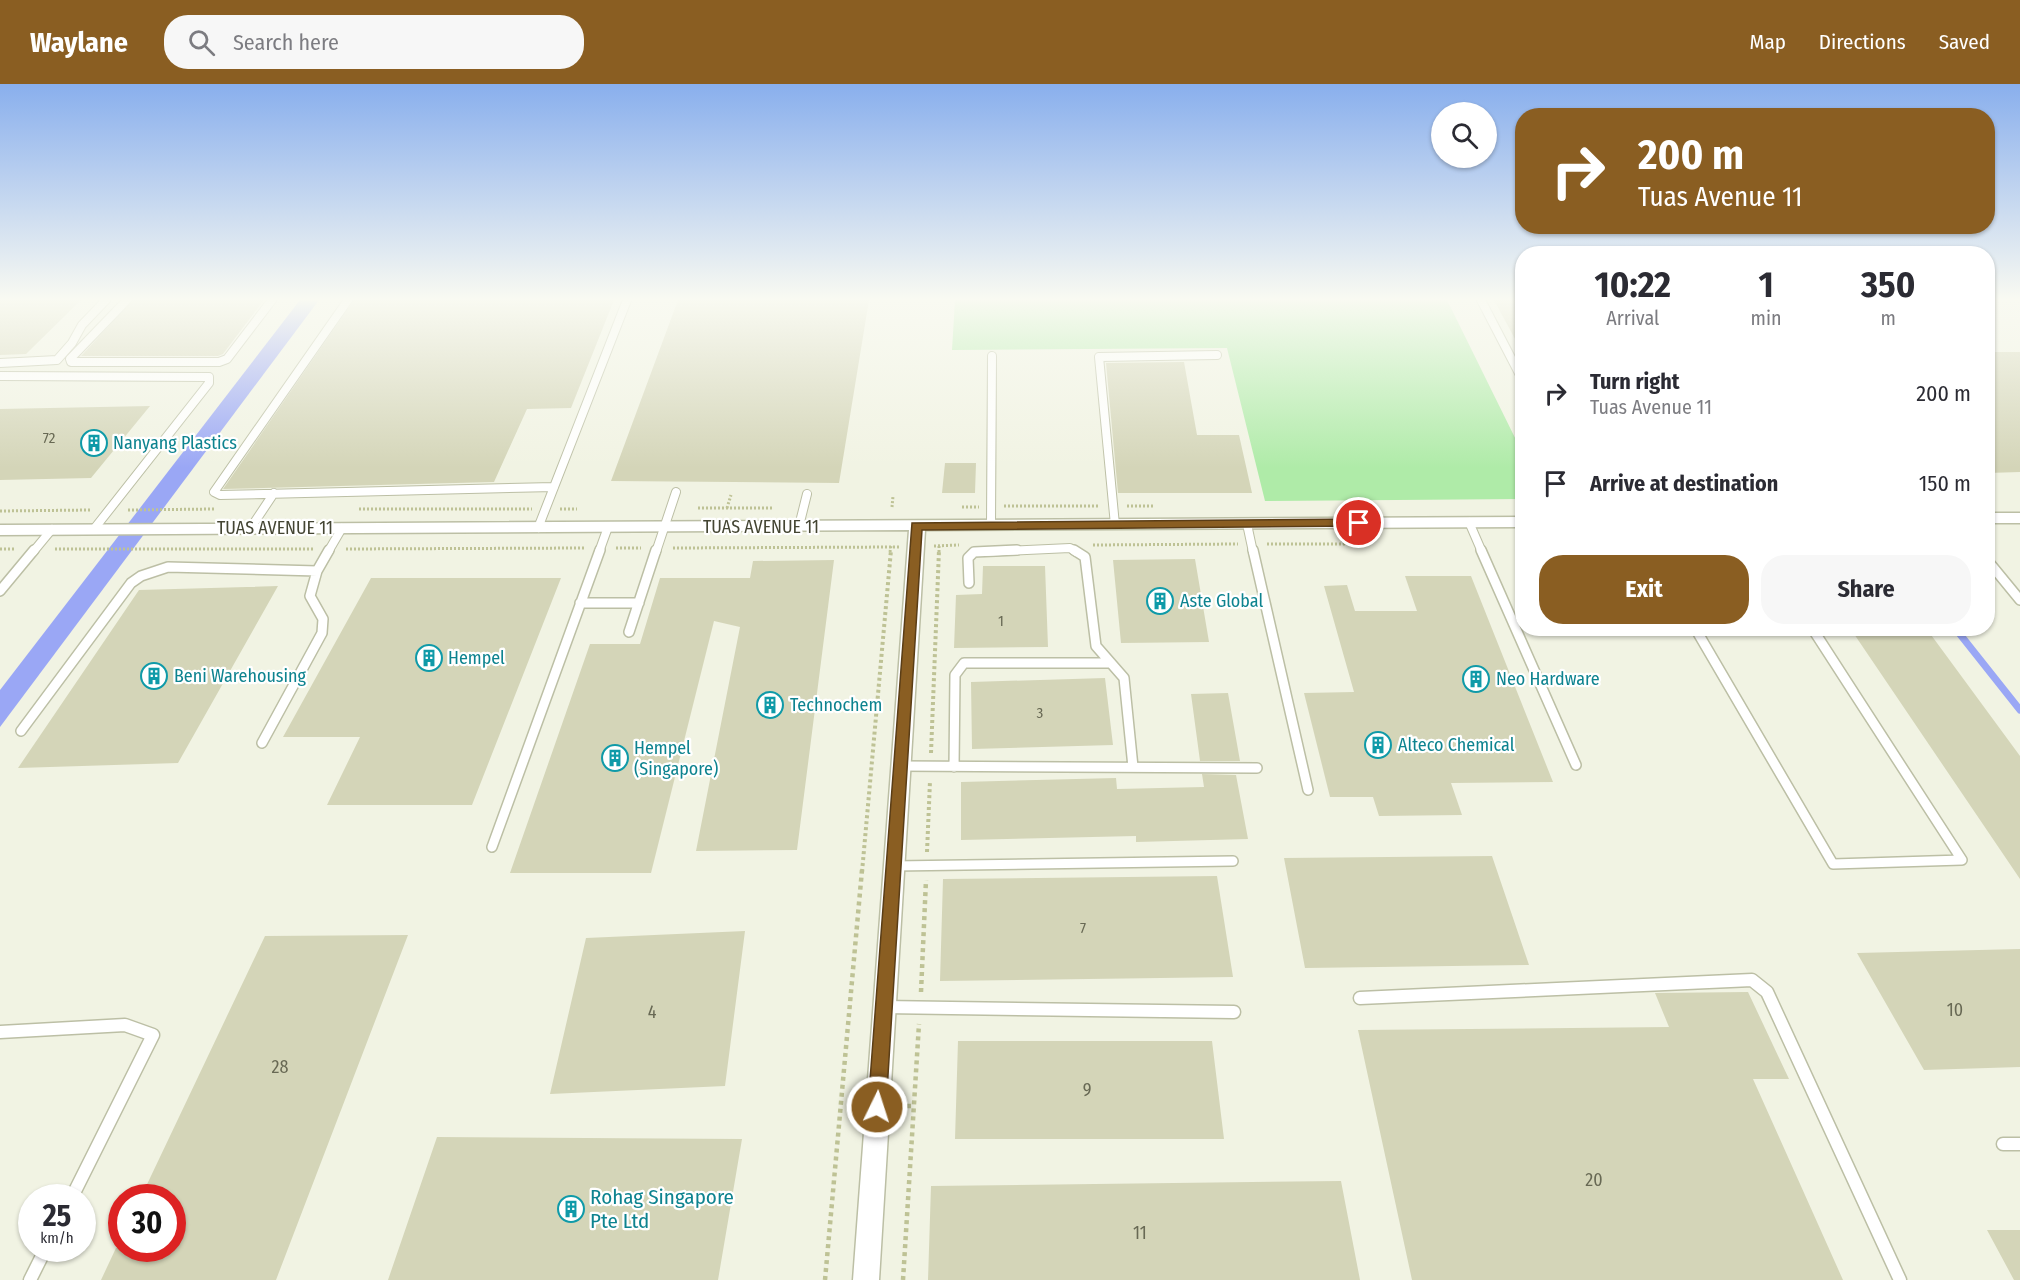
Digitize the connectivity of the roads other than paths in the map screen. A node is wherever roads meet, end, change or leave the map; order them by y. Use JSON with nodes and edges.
{"nodes":[{"id":1,"x":61,"y":356,"type":"edge"},
{"id":2,"x":72,"y":356,"type":"edge"},
{"id":3,"x":229,"y":356,"type":"edge"},
{"id":4,"x":309,"y":356,"type":"edge"},
{"id":5,"x":605,"y":356,"type":"edge"},
{"id":6,"x":992,"y":356,"type":"dead end"},
{"id":7,"x":1169,"y":356,"type":"edge"},
{"id":8,"x":0,"y":363,"type":"edge"},
{"id":9,"x":0,"y":376,"type":"edge"},
{"id":10,"x":554,"y":486,"type":"junction"},
{"id":11,"x":676,"y":492,"type":"dead end"},
{"id":12,"x":274,"y":493,"type":"junction"},
{"id":13,"x":807,"y":494,"type":"dead end"},
{"id":14,"x":1995,"y":518,"type":"edge"},
{"id":15,"x":2020,"y":518,"type":"edge"},
{"id":16,"x":1469,"y":522,"type":"junction"},
{"id":17,"x":1515,"y":522,"type":"edge"},
{"id":18,"x":1247,"y":524,"type":"junction"},
{"id":19,"x":991,"y":525,"type":"junction"},
{"id":20,"x":1115,"y":525,"type":"junction"},
{"id":21,"x":800,"y":526,"type":"junction"},
{"id":22,"x":917,"y":526,"type":"junction"},
{"id":23,"x":608,"y":527,"type":"junction"},
{"id":24,"x":665,"y":527,"type":"junction"},
{"id":25,"x":342,"y":528,"type":"junction"},
{"id":26,"x":538,"y":528,"type":"junction"},
{"id":27,"x":52,"y":529,"type":"junction"},
{"id":28,"x":94,"y":529,"type":"junction"},
{"id":29,"x":250,"y":529,"type":"junction"},
{"id":30,"x":0,"y":530,"type":"edge"},
{"id":31,"x":1995,"y":570,"type":"edge"},
{"id":32,"x":317,"y":571,"type":"junction"},
{"id":33,"x":969,"y":583,"type":"dead end"},
{"id":34,"x":0,"y":591,"type":"edge"},
{"id":35,"x":2020,"y":600,"type":"edge"},
{"id":36,"x":580,"y":603,"type":"junction"},
{"id":37,"x":639,"y":603,"type":"junction"},
{"id":38,"x":1515,"y":626,"type":"edge"},
{"id":39,"x":629,"y":632,"type":"dead end"},
{"id":40,"x":1519,"y":636,"type":"edge"},
{"id":41,"x":1700,"y":636,"type":"edge"},
{"id":42,"x":1817,"y":636,"type":"edge"},
{"id":43,"x":1111,"y":663,"type":"junction"},
{"id":44,"x":21,"y":731,"type":"dead end"},
{"id":45,"x":262,"y":743,"type":"dead end"},
{"id":46,"x":1576,"y":765,"type":"dead end"},
{"id":47,"x":900,"y":766,"type":"junction"},
{"id":48,"x":954,"y":766,"type":"junction"},
{"id":49,"x":1133,"y":767,"type":"junction"},
{"id":50,"x":1257,"y":768,"type":"dead end"},
{"id":51,"x":1308,"y":790,"type":"dead end"},
{"id":52,"x":492,"y":847,"type":"dead end"},
{"id":53,"x":1233,"y":861,"type":"dead end"},
{"id":54,"x":894,"y":866,"type":"junction"},
{"id":55,"x":1360,"y":998,"type":"dead end"},
{"id":56,"x":884,"y":1007,"type":"junction"},
{"id":57,"x":1234,"y":1012,"type":"dead end"},
{"id":58,"x":0,"y":1032,"type":"edge"},
{"id":59,"x":2003,"y":1144,"type":"dead end"},
{"id":60,"x":2020,"y":1144,"type":"edge"},
{"id":61,"x":78,"y":1184,"type":"edge"},
{"id":62,"x":39,"y":1262,"type":"edge"},
{"id":63,"x":30,"y":1280,"type":"edge"},
{"id":64,"x":866,"y":1280,"type":"edge"},
{"id":65,"x":1900,"y":1280,"type":"edge"}],
"edges":[{"from":1,"to":8,"type":"lane"},
{"from":2,"to":3,"type":"lane"},
{"from":4,"to":12,"type":"lane"},
{"from":5,"to":10,"type":"lane"},
{"from":6,"to":19,"type":"lane"},
{"from":7,"to":20,"type":"lane"},
{"from":9,"to":28,"type":"lane"},
{"from":10,"to":12,"type":"lane"},
{"from":10,"to":26,"type":"lane"},
{"from":11,"to":24,"type":"lane"},
{"from":12,"to":29,"type":"lane"},
{"from":13,"to":21,"type":"lane"},
{"from":14,"to":15,"type":"street"},
{"from":16,"to":17,"type":"street","name":"TUAS AVENUE 11"},
{"from":16,"to":18,"type":"street","name":"TUAS AVENUE 11"},
{"from":16,"to":38,"type":"lane"},
{"from":18,"to":20,"type":"street","name":"TUAS AVENUE 11"},
{"from":18,"to":51,"type":"lane"},
{"from":19,"to":20,"type":"street","name":"TUAS AVENUE 11"},
{"from":19,"to":22,"type":"street","name":"TUAS AVENUE 11"},
{"from":21,"to":22,"type":"street","name":"TUAS AVENUE 11"},
{"from":21,"to":24,"type":"street","name":"TUAS AVENUE 11"},
{"from":22,"to":47,"type":"street"},
{"from":23,"to":24,"type":"street","name":"TUAS AVENUE 11"},
{"from":23,"to":26,"type":"street","name":"TUAS AVENUE 11"},
{"from":23,"to":36,"type":"lane"},
{"from":24,"to":37,"type":"lane"},
{"from":25,"to":26,"type":"street","name":"TUAS AVENUE 11"},
{"from":25,"to":29,"type":"street","name":"TUAS AVENUE 11"},
{"from":25,"to":32,"type":"lane"},
{"from":27,"to":28,"type":"street","name":"TUAS AVENUE 11"},
{"from":27,"to":30,"type":"street","name":"TUAS AVENUE 11"},
{"from":27,"to":34,"type":"lane"},
{"from":28,"to":29,"type":"street","name":"TUAS AVENUE 11"},
{"from":31,"to":35,"type":"lane"},
{"from":32,"to":44,"type":"lane"},
{"from":32,"to":45,"type":"lane"},
{"from":33,"to":43,"type":"lane"},
{"from":36,"to":37,"type":"lane"},
{"from":36,"to":52,"type":"lane"},
{"from":37,"to":39,"type":"lane"},
{"from":40,"to":46,"type":"lane"},
{"from":41,"to":42,"type":"lane"},
{"from":43,"to":48,"type":"lane"},
{"from":43,"to":49,"type":"lane"},
{"from":47,"to":48,"type":"lane"},
{"from":47,"to":54,"type":"street"},
{"from":48,"to":49,"type":"lane"},
{"from":49,"to":50,"type":"lane"},
{"from":53,"to":54,"type":"lane"},
{"from":54,"to":56,"type":"street"},
{"from":55,"to":65,"type":"lane"},
{"from":56,"to":57,"type":"lane"},
{"from":56,"to":64,"type":"street"},
{"from":58,"to":61,"type":"lane"},
{"from":59,"to":60,"type":"lane"},
{"from":62,"to":63,"type":"lane"}]}
